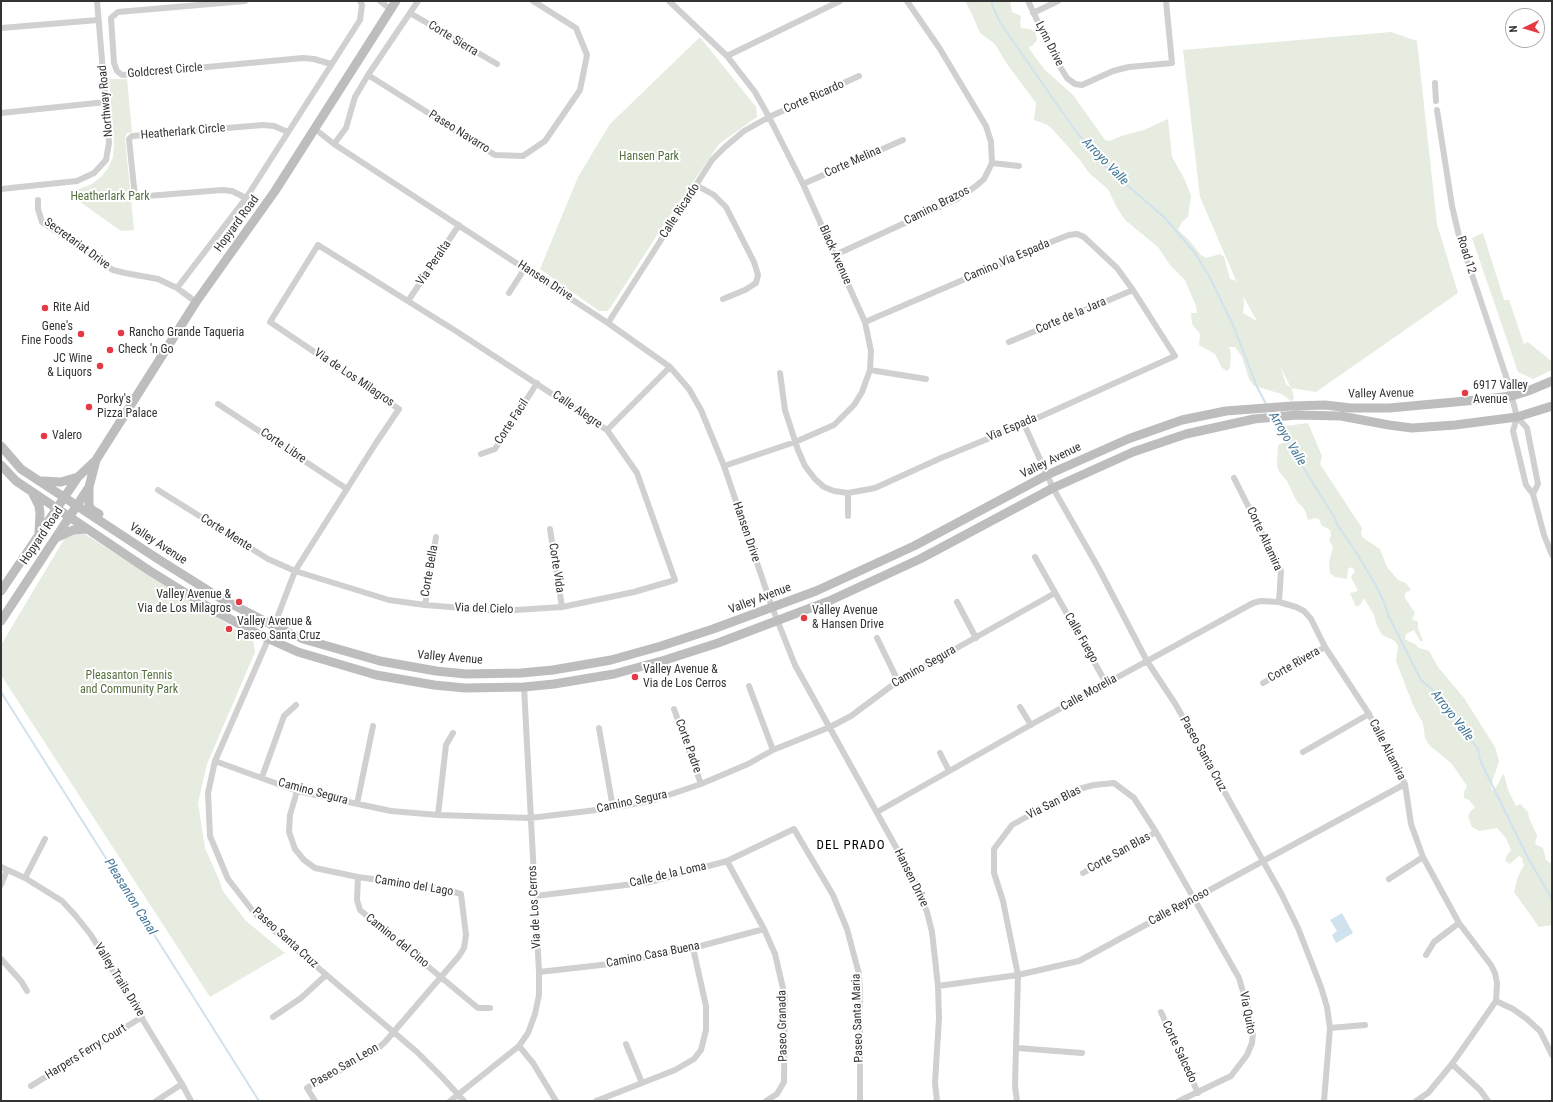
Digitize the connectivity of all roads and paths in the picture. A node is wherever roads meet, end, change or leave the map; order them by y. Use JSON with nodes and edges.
{"nodes":[{"id":1,"x":97,"y":1,"type":"edge"},
{"id":2,"x":245,"y":1,"type":"edge"},
{"id":3,"x":360,"y":1,"type":"edge"},
{"id":4,"x":380,"y":1,"type":"edge"},
{"id":5,"x":396,"y":1,"type":"edge"},
{"id":6,"x":418,"y":1,"type":"edge"},
{"id":7,"x":533,"y":1,"type":"edge"},
{"id":8,"x":669,"y":1,"type":"edge"},
{"id":9,"x":840,"y":1,"type":"edge"},
{"id":10,"x":907,"y":1,"type":"edge"},
{"id":11,"x":1028,"y":1,"type":"edge"},
{"id":12,"x":1058,"y":1,"type":"edge"},
{"id":13,"x":1166,"y":1,"type":"edge"},
{"id":14,"x":390,"y":9,"type":"junction"},
{"id":15,"x":410,"y":13,"type":"junction"},
{"id":16,"x":1033,"y":13,"type":"junction"},
{"id":17,"x":98,"y":20,"type":"junction"},
{"id":18,"x":1,"y":28,"type":"edge"},
{"id":19,"x":727,"y":56,"type":"junction"},
{"id":20,"x":331,"y":64,"type":"junction"},
{"id":21,"x":497,"y":64,"type":"dead end"},
{"id":22,"x":368,"y":75,"type":"junction"},
{"id":23,"x":859,"y":76,"type":"dead end"},
{"id":24,"x":1435,"y":83,"type":"dead end"},
{"id":25,"x":1436,"y":101,"type":"dead end"},
{"id":26,"x":106,"y":102,"type":"junction"},
{"id":27,"x":1437,"y":110,"type":"dead end"},
{"id":28,"x":1,"y":113,"type":"edge"},
{"id":29,"x":769,"y":117,"type":"junction"},
{"id":30,"x":315,"y":129,"type":"junction"},
{"id":31,"x":288,"y":132,"type":"junction"},
{"id":32,"x":903,"y":140,"type":"dead end"},
{"id":33,"x":334,"y":144,"type":"junction"},
{"id":34,"x":992,"y":163,"type":"junction"},
{"id":35,"x":1020,"y":166,"type":"dead end"},
{"id":36,"x":803,"y":184,"type":"junction"},
{"id":37,"x":696,"y":185,"type":"junction"},
{"id":38,"x":1,"y":189,"type":"edge"},
{"id":39,"x":246,"y":198,"type":"junction"},
{"id":40,"x":38,"y":200,"type":"dead end"},
{"id":41,"x":459,"y":225,"type":"junction"},
{"id":42,"x":835,"y":255,"type":"junction"},
{"id":43,"x":525,"y":268,"type":"junction"},
{"id":44,"x":176,"y":288,"type":"junction"},
{"id":45,"x":1134,"y":290,"type":"junction"},
{"id":46,"x":509,"y":293,"type":"dead end"},
{"id":47,"x":723,"y":299,"type":"dead end"},
{"id":48,"x":408,"y":301,"type":"junction"},
{"id":49,"x":196,"y":302,"type":"junction"},
{"id":50,"x":865,"y":322,"type":"junction"},
{"id":51,"x":608,"y":323,"type":"junction"},
{"id":52,"x":1009,"y":342,"type":"dead end"},
{"id":53,"x":670,"y":367,"type":"junction"},
{"id":54,"x":870,"y":370,"type":"junction"},
{"id":55,"x":780,"y":373,"type":"dead end"},
{"id":56,"x":926,"y":378,"type":"dead end"},
{"id":57,"x":1552,"y":381,"type":"edge"},
{"id":58,"x":537,"y":383,"type":"junction"},
{"id":59,"x":1512,"y":396,"type":"junction"},
{"id":60,"x":218,"y":404,"type":"dead end"},
{"id":61,"x":1552,"y":406,"type":"edge"},
{"id":62,"x":1517,"y":417,"type":"junction"},
{"id":63,"x":1024,"y":424,"type":"junction"},
{"id":64,"x":607,"y":430,"type":"junction"},
{"id":65,"x":795,"y":442,"type":"junction"},
{"id":66,"x":1,"y":446,"type":"edge"},
{"id":67,"x":481,"y":454,"type":"dead end"},
{"id":68,"x":96,"y":460,"type":"junction"},
{"id":69,"x":1,"y":465,"type":"edge"},
{"id":70,"x":724,"y":466,"type":"junction"},
{"id":71,"x":1047,"y":475,"type":"junction"},
{"id":72,"x":78,"y":477,"type":"junction"},
{"id":73,"x":1234,"y":478,"type":"dead end"},
{"id":74,"x":39,"y":480,"type":"junction"},
{"id":75,"x":89,"y":487,"type":"junction"},
{"id":76,"x":1053,"y":488,"type":"junction"},
{"id":77,"x":347,"y":489,"type":"junction"},
{"id":78,"x":158,"y":490,"type":"dead end"},
{"id":79,"x":32,"y":491,"type":"junction"},
{"id":80,"x":848,"y":493,"type":"junction"},
{"id":81,"x":1533,"y":494,"type":"junction"},
{"id":82,"x":64,"y":497,"type":"junction"},
{"id":83,"x":77,"y":506,"type":"junction"},
{"id":84,"x":57,"y":508,"type":"junction"},
{"id":85,"x":848,"y":516,"type":"dead end"},
{"id":86,"x":69,"y":517,"type":"junction"},
{"id":87,"x":105,"y":524,"type":"junction"},
{"id":88,"x":87,"y":529,"type":"junction"},
{"id":89,"x":550,"y":529,"type":"dead end"},
{"id":90,"x":39,"y":534,"type":"junction"},
{"id":91,"x":436,"y":537,"type":"dead end"},
{"id":92,"x":53,"y":540,"type":"junction"},
{"id":93,"x":1552,"y":555,"type":"edge"},
{"id":94,"x":1035,"y":557,"type":"dead end"},
{"id":95,"x":296,"y":571,"type":"junction"},
{"id":96,"x":675,"y":580,"type":"joint"},
{"id":97,"x":1,"y":591,"type":"edge"},
{"id":98,"x":1055,"y":593,"type":"junction"},
{"id":99,"x":957,"y":602,"type":"dead end"},
{"id":100,"x":1279,"y":602,"type":"junction"},
{"id":101,"x":425,"y":605,"type":"junction"},
{"id":102,"x":562,"y":607,"type":"junction"},
{"id":103,"x":772,"y":607,"type":"junction"},
{"id":104,"x":777,"y":620,"type":"junction"},
{"id":105,"x":1,"y":621,"type":"edge"},
{"id":106,"x":274,"y":626,"type":"junction"},
{"id":107,"x":877,"y":638,"type":"dead end"},
{"id":108,"x":976,"y":638,"type":"junction"},
{"id":109,"x":268,"y":639,"type":"junction"},
{"id":110,"x":1326,"y":647,"type":"junction"},
{"id":111,"x":1147,"y":661,"type":"junction"},
{"id":112,"x":898,"y":681,"type":"junction"},
{"id":113,"x":1106,"y":683,"type":"junction"},
{"id":114,"x":1263,"y":683,"type":"dead end"},
{"id":115,"x":749,"y":686,"type":"dead end"},
{"id":116,"x":524,"y":687,"type":"junction"},
{"id":117,"x":296,"y":705,"type":"dead end"},
{"id":118,"x":1020,"y":707,"type":"dead end"},
{"id":119,"x":674,"y":709,"type":"dead end"},
{"id":120,"x":1369,"y":714,"type":"junction"},
{"id":121,"x":1031,"y":725,"type":"junction"},
{"id":122,"x":374,"y":726,"type":"dead end"},
{"id":123,"x":830,"y":727,"type":"junction"},
{"id":124,"x":599,"y":728,"type":"dead end"},
{"id":125,"x":452,"y":733,"type":"dead end"},
{"id":126,"x":773,"y":750,"type":"junction"},
{"id":127,"x":1303,"y":752,"type":"dead end"},
{"id":128,"x":940,"y":753,"type":"dead end"},
{"id":129,"x":215,"y":761,"type":"junction"},
{"id":130,"x":949,"y":771,"type":"junction"},
{"id":131,"x":262,"y":777,"type":"junction"},
{"id":132,"x":701,"y":784,"type":"junction"},
{"id":133,"x":1405,"y":784,"type":"junction"},
{"id":134,"x":297,"y":791,"type":"junction"},
{"id":135,"x":357,"y":804,"type":"junction"},
{"id":136,"x":613,"y":808,"type":"junction"},
{"id":137,"x":877,"y":812,"type":"junction"},
{"id":138,"x":438,"y":815,"type":"junction"},
{"id":139,"x":530,"y":818,"type":"junction"},
{"id":140,"x":794,"y":829,"type":"joint"},
{"id":141,"x":1156,"y":832,"type":"junction"},
{"id":142,"x":45,"y":839,"type":"dead end"},
{"id":143,"x":1423,"y":857,"type":"junction"},
{"id":144,"x":727,"y":861,"type":"junction"},
{"id":145,"x":1263,"y":861,"type":"junction"},
{"id":146,"x":4,"y":869,"type":"edge"},
{"id":147,"x":1083,"y":873,"type":"dead end"},
{"id":148,"x":25,"y":878,"type":"junction"},
{"id":149,"x":358,"y":878,"type":"junction"},
{"id":150,"x":1389,"y":879,"type":"dead end"},
{"id":151,"x":1,"y":885,"type":"edge"},
{"id":152,"x":535,"y":896,"type":"junction"},
{"id":153,"x":1195,"y":898,"type":"junction"},
{"id":154,"x":1459,"y":923,"type":"junction"},
{"id":155,"x":764,"y":929,"type":"junction"},
{"id":156,"x":693,"y":948,"type":"junction"},
{"id":157,"x":1426,"y":955,"type":"dead end"},
{"id":158,"x":1,"y":959,"type":"edge"},
{"id":159,"x":539,"y":972,"type":"junction"},
{"id":160,"x":326,"y":975,"type":"junction"},
{"id":161,"x":1018,"y":975,"type":"junction"},
{"id":162,"x":442,"y":977,"type":"junction"},
{"id":163,"x":938,"y":986,"type":"junction"},
{"id":164,"x":27,"y":991,"type":"dead end"},
{"id":165,"x":1496,"y":1000,"type":"junction"},
{"id":166,"x":490,"y":1008,"type":"dead end"},
{"id":167,"x":1161,"y":1012,"type":"dead end"},
{"id":168,"x":273,"y":1017,"type":"dead end"},
{"id":169,"x":142,"y":1018,"type":"junction"},
{"id":170,"x":1365,"y":1025,"type":"dead end"},
{"id":171,"x":1330,"y":1028,"type":"junction"},
{"id":172,"x":392,"y":1032,"type":"junction"},
{"id":173,"x":626,"y":1044,"type":"dead end"},
{"id":174,"x":519,"y":1046,"type":"junction"},
{"id":175,"x":1017,"y":1048,"type":"junction"},
{"id":176,"x":1082,"y":1053,"type":"dead end"},
{"id":177,"x":1552,"y":1054,"type":"edge"},
{"id":178,"x":1452,"y":1064,"type":"junction"},
{"id":179,"x":642,"y":1083,"type":"junction"},
{"id":180,"x":182,"y":1084,"type":"junction"},
{"id":181,"x":31,"y":1086,"type":"dead end"},
{"id":182,"x":1198,"y":1093,"type":"junction"},
{"id":183,"x":458,"y":1094,"type":"junction"},
{"id":184,"x":156,"y":1101,"type":"edge"},
{"id":185,"x":191,"y":1101,"type":"edge"},
{"id":186,"x":315,"y":1101,"type":"edge"},
{"id":187,"x":450,"y":1101,"type":"edge"},
{"id":188,"x":464,"y":1101,"type":"edge"},
{"id":189,"x":556,"y":1101,"type":"edge"},
{"id":190,"x":596,"y":1101,"type":"edge"},
{"id":191,"x":766,"y":1101,"type":"edge"},
{"id":192,"x":860,"y":1101,"type":"edge"},
{"id":193,"x":937,"y":1101,"type":"edge"},
{"id":194,"x":1017,"y":1101,"type":"edge"},
{"id":195,"x":1179,"y":1101,"type":"edge"},
{"id":196,"x":1324,"y":1101,"type":"edge"},
{"id":197,"x":1416,"y":1101,"type":"edge"},
{"id":198,"x":1488,"y":1101,"type":"edge"}],
"edges":[{"from":1,"to":17,"type":"street","name":"Northway Road"},
{"from":2,"to":20,"type":"street","name":"Goldcrest Circle"},
{"from":3,"to":20,"type":"street","name":"Hopyard Road"},
{"from":4,"to":14,"type":"street"},
{"from":5,"to":14,"type":"main road","name":"Hopyard Road"},
{"from":6,"to":15,"type":"street"},
{"from":7,"to":22,"type":"street","name":"Paseo Navarro"},
{"from":8,"to":19,"type":"street","name":"Black Avenue"},
{"from":9,"to":19,"type":"street"},
{"from":10,"to":34,"type":"street"},
{"from":11,"to":16,"type":"street","name":"Lynn Drive"},
{"from":12,"to":16,"type":"street"},
{"from":13,"to":16,"type":"street","name":"Lynn Drive"},
{"from":14,"to":30,"type":"main road","name":"Hopyard Road"},
{"from":15,"to":21,"type":"street","name":"Corte Sierra"},
{"from":15,"to":22,"type":"street"},
{"from":17,"to":18,"type":"street"},
{"from":17,"to":26,"type":"street","name":"Northway Road"},
{"from":19,"to":29,"type":"street","name":"Black Avenue"},
{"from":20,"to":31,"type":"street","name":"Hopyard Road"},
{"from":22,"to":33,"type":"street"},
{"from":23,"to":29,"type":"street","name":"Corte Ricardo"},
{"from":24,"to":25,"type":"street"},
{"from":26,"to":28,"type":"street"},
{"from":26,"to":38,"type":"street","name":"Northway Road"},
{"from":27,"to":59,"type":"street","name":"Road 12"},
{"from":29,"to":36,"type":"street","name":"Black Avenue"},
{"from":29,"to":37,"type":"street","name":"Calle Ricardo"},
{"from":30,"to":33,"type":"street","name":"Hansen Drive"},
{"from":30,"to":49,"type":"main road","name":"Hopyard Road"},
{"from":31,"to":39,"type":"street","name":"Hopyard Road"},
{"from":31,"to":39,"type":"street","name":"Heatherlark Circle"},
{"from":32,"to":36,"type":"street","name":"Corte Melina"},
{"from":33,"to":41,"type":"street","name":"Hansen Drive"},
{"from":34,"to":35,"type":"street"},
{"from":34,"to":42,"type":"street","name":"Camino Brazos"},
{"from":36,"to":42,"type":"street","name":"Black Avenue"},
{"from":37,"to":47,"type":"street"},
{"from":37,"to":51,"type":"street","name":"Calle Ricardo"},
{"from":39,"to":44,"type":"street","name":"Hopyard Road"},
{"from":40,"to":44,"type":"street","name":"Secretariat Drive"},
{"from":41,"to":43,"type":"street","name":"Hansen Drive"},
{"from":41,"to":48,"type":"street","name":"Via Peralta"},
{"from":42,"to":50,"type":"street","name":"Black Avenue"},
{"from":43,"to":46,"type":"street"},
{"from":43,"to":51,"type":"street","name":"Hansen Drive"},
{"from":44,"to":49,"type":"street","name":"Secretariat Drive"},
{"from":45,"to":50,"type":"street","name":"Camino Via Espada"},
{"from":45,"to":52,"type":"street","name":"Corte de la Jara"},
{"from":45,"to":63,"type":"street","name":"Via Espada"},
{"from":48,"to":58,"type":"street","name":"Calle Alegre"},
{"from":48,"to":77,"type":"street","name":"Via de Los Milagros"},
{"from":49,"to":68,"type":"main road","name":"Hopyard Road"},
{"from":50,"to":54,"type":"street","name":"Black Avenue"},
{"from":51,"to":53,"type":"street","name":"Hansen Drive"},
{"from":53,"to":64,"type":"street"},
{"from":53,"to":70,"type":"street","name":"Hansen Drive"},
{"from":54,"to":56,"type":"street"},
{"from":54,"to":65,"type":"street","name":"Black Avenue"},
{"from":55,"to":65,"type":"street","name":"Via Espada"},
{"from":57,"to":59,"type":"main road","name":"Valley Avenue"},
{"from":58,"to":64,"type":"street","name":"Calle Alegre"},
{"from":58,"to":67,"type":"street","name":"Corte Facil"},
{"from":59,"to":62,"type":"street","name":"Road 12"},
{"from":59,"to":71,"type":"main road","name":"Valley Avenue"},
{"from":60,"to":77,"type":"street","name":"Corte Libre"},
{"from":61,"to":62,"type":"main road","name":"Valley Avenue"},
{"from":62,"to":76,"type":"main road","name":"Valley Avenue"},
{"from":62,"to":81,"type":"street"},
{"from":62,"to":81,"type":"street"},
{"from":63,"to":71,"type":"street","name":"Paseo Santa Cruz"},
{"from":63,"to":80,"type":"street","name":"Via Espada"},
{"from":64,"to":96,"type":"street","name":"Calle Alegre"},
{"from":65,"to":70,"type":"street","name":"Black Avenue"},
{"from":65,"to":80,"type":"street","name":"Via Espada"},
{"from":66,"to":74,"type":"main road","name":"Valley Avenue"},
{"from":68,"to":72,"type":"main road","name":"Hopyard Road"},
{"from":68,"to":75,"type":"main road","name":"Hopyard Road"},
{"from":69,"to":79,"type":"main road","name":"Valley Avenue"},
{"from":70,"to":103,"type":"street","name":"Hansen Drive"},
{"from":71,"to":76,"type":"street","name":"Paseo Santa Cruz"},
{"from":71,"to":103,"type":"main road","name":"Valley Avenue"},
{"from":72,"to":74,"type":"main road"},
{"from":72,"to":82,"type":"main road","name":"Hopyard Road"},
{"from":73,"to":100,"type":"street","name":"Corte Altamira"},
{"from":74,"to":82,"type":"main road","name":"Valley Avenue"},
{"from":75,"to":83,"type":"main road","name":"Hopyard Road"},
{"from":75,"to":87,"type":"main road"},
{"from":76,"to":104,"type":"main road","name":"Valley Avenue"},
{"from":76,"to":111,"type":"street","name":"Paseo Santa Cruz"},
{"from":77,"to":95,"type":"street","name":"Via de Los Milagros"},
{"from":78,"to":95,"type":"street","name":"Corte Mente"},
{"from":79,"to":84,"type":"main road","name":"Valley Avenue"},
{"from":79,"to":90,"type":"main road"},
{"from":80,"to":85,"type":"street"},
{"from":81,"to":93,"type":"street"},
{"from":82,"to":83,"type":"main road","name":"Valley Avenue"},
{"from":82,"to":84,"type":"main road","name":"Hopyard Road"},
{"from":83,"to":86,"type":"main road","name":"Hopyard Road"},
{"from":83,"to":87,"type":"main road","name":"Valley Avenue"},
{"from":84,"to":86,"type":"main road","name":"Valley Avenue"},
{"from":84,"to":90,"type":"main road","name":"Hopyard Road"},
{"from":86,"to":88,"type":"main road","name":"Valley Avenue"},
{"from":86,"to":92,"type":"main road","name":"Hopyard Road"},
{"from":87,"to":106,"type":"main road","name":"Valley Avenue"},
{"from":88,"to":92,"type":"main road"},
{"from":88,"to":109,"type":"main road","name":"Valley Avenue"},
{"from":89,"to":102,"type":"street","name":"Corte Vida"},
{"from":90,"to":97,"type":"main road","name":"Hopyard Road"},
{"from":91,"to":101,"type":"street","name":"Corte Bella"},
{"from":92,"to":105,"type":"main road","name":"Hopyard Road"},
{"from":94,"to":98,"type":"street","name":"Calle Fuego"},
{"from":95,"to":101,"type":"street","name":"Via del Cielo"},
{"from":95,"to":106,"type":"street","name":"Via de Los Milagros"},
{"from":96,"to":102,"type":"street","name":"Via del Cielo"},
{"from":98,"to":108,"type":"street","name":"Camino Segura"},
{"from":98,"to":113,"type":"street","name":"Calle Fuego"},
{"from":99,"to":108,"type":"street"},
{"from":100,"to":110,"type":"street","name":"Calle Altamira"},
{"from":100,"to":111,"type":"street","name":"Calle Altamira"},
{"from":101,"to":102,"type":"street","name":"Via del Cielo"},
{"from":103,"to":104,"type":"street","name":"Hansen Drive"},
{"from":103,"to":106,"type":"main road","name":"Valley Avenue"},
{"from":104,"to":116,"type":"main road","name":"Valley Avenue"},
{"from":104,"to":123,"type":"street","name":"Hansen Drive"},
{"from":106,"to":109,"type":"street","name":"Via de Los Milagros"},
{"from":107,"to":112,"type":"street"},
{"from":108,"to":112,"type":"street","name":"Camino Segura"},
{"from":109,"to":116,"type":"main road","name":"Valley Avenue"},
{"from":109,"to":129,"type":"street","name":"Paseo Santa Cruz"},
{"from":110,"to":114,"type":"street","name":"Corte Rivera"},
{"from":110,"to":120,"type":"street","name":"Calle Altamira"},
{"from":111,"to":113,"type":"street","name":"Calle Morelia"},
{"from":111,"to":145,"type":"street","name":"Paseo Santa Cruz"},
{"from":112,"to":123,"type":"street","name":"Camino Segura"},
{"from":113,"to":121,"type":"street","name":"Calle Morelia"},
{"from":115,"to":126,"type":"street"},
{"from":116,"to":139,"type":"street","name":"Via de Los Cerros"},
{"from":117,"to":131,"type":"street"},
{"from":118,"to":121,"type":"street"},
{"from":119,"to":132,"type":"street","name":"Corte Padre"},
{"from":120,"to":127,"type":"street"},
{"from":120,"to":133,"type":"street","name":"Calle Altamira"},
{"from":121,"to":130,"type":"street","name":"Calle Morelia"},
{"from":122,"to":135,"type":"street"},
{"from":123,"to":126,"type":"street","name":"Camino Segura"},
{"from":123,"to":137,"type":"street","name":"Hansen Drive"},
{"from":124,"to":136,"type":"street"},
{"from":125,"to":138,"type":"street"},
{"from":126,"to":132,"type":"street","name":"Camino Segura"},
{"from":128,"to":130,"type":"street"},
{"from":129,"to":131,"type":"street","name":"Camino Segura"},
{"from":129,"to":160,"type":"street","name":"Paseo Santa Cruz"},
{"from":130,"to":137,"type":"street","name":"Calle Morelia"},
{"from":131,"to":134,"type":"street","name":"Camino Segura"},
{"from":132,"to":136,"type":"street","name":"Camino Segura"},
{"from":133,"to":143,"type":"street","name":"Calle Altamira"},
{"from":133,"to":145,"type":"street","name":"Calle Reynoso"},
{"from":134,"to":135,"type":"street","name":"Camino Segura"},
{"from":134,"to":149,"type":"street","name":"Camino del Lago"},
{"from":135,"to":138,"type":"street","name":"Camino Segura"},
{"from":136,"to":139,"type":"street","name":"Camino Segura"},
{"from":137,"to":163,"type":"street","name":"Hansen Drive"},
{"from":138,"to":139,"type":"street","name":"Camino Segura"},
{"from":139,"to":152,"type":"street","name":"Via de Los Cerros"},
{"from":140,"to":144,"type":"street","name":"Calle de la Loma"},
{"from":140,"to":192,"type":"street","name":"Paseo Santa Maria"},
{"from":141,"to":147,"type":"street","name":"Corte San Blas"},
{"from":141,"to":153,"type":"street","name":"Via San Blas"},
{"from":141,"to":161,"type":"street","name":"Via San Blas"},
{"from":142,"to":148,"type":"street"},
{"from":143,"to":150,"type":"street"},
{"from":143,"to":154,"type":"street","name":"Calle Altamira"},
{"from":144,"to":152,"type":"street","name":"Calle de la Loma"},
{"from":144,"to":155,"type":"street","name":"Paseo Granada"},
{"from":145,"to":153,"type":"street","name":"Calle Reynoso"},
{"from":145,"to":171,"type":"street","name":"Paseo Santa Cruz"},
{"from":146,"to":148,"type":"street","name":"Valley Trails Drive"},
{"from":146,"to":151,"type":"street"},
{"from":148,"to":169,"type":"street","name":"Valley Trails Drive"},
{"from":149,"to":162,"type":"street","name":"Camino del Cino"},
{"from":149,"to":162,"type":"street","name":"Camino del Lago"},
{"from":152,"to":159,"type":"street","name":"Via de Los Cerros"},
{"from":153,"to":161,"type":"street","name":"Calle Reynoso"},
{"from":153,"to":182,"type":"street","name":"Via Quito"},
{"from":154,"to":157,"type":"street"},
{"from":154,"to":165,"type":"street","name":"Calle Altamira"},
{"from":155,"to":156,"type":"street","name":"Camino Casa Buena"},
{"from":155,"to":191,"type":"street","name":"Paseo Granada"},
{"from":156,"to":159,"type":"street","name":"Camino Casa Buena"},
{"from":156,"to":179,"type":"street"},
{"from":158,"to":164,"type":"street"},
{"from":159,"to":174,"type":"street","name":"Via de Los Cerros"},
{"from":160,"to":168,"type":"street"},
{"from":160,"to":172,"type":"street","name":"Paseo Santa Cruz"},
{"from":161,"to":163,"type":"street","name":"Calle Reynoso"},
{"from":161,"to":175,"type":"street"},
{"from":162,"to":166,"type":"street","name":"Camino del Cino"},
{"from":162,"to":172,"type":"street","name":"Camino del Lago"},
{"from":163,"to":193,"type":"street","name":"Hansen Drive"},
{"from":165,"to":177,"type":"street"},
{"from":165,"to":178,"type":"street"},
{"from":167,"to":182,"type":"street","name":"Corte Salcedo"},
{"from":169,"to":180,"type":"street","name":"Valley Trails Drive"},
{"from":169,"to":181,"type":"street","name":"Harpers Ferry Court"},
{"from":170,"to":171,"type":"street"},
{"from":171,"to":196,"type":"street","name":"Paseo Santa Cruz"},
{"from":172,"to":183,"type":"street","name":"Paseo Santa Cruz"},
{"from":172,"to":186,"type":"street","name":"Paseo San Leon"},
{"from":173,"to":179,"type":"street"},
{"from":174,"to":183,"type":"street","name":"Via de Los Cerros"},
{"from":174,"to":189,"type":"street"},
{"from":175,"to":176,"type":"street"},
{"from":175,"to":194,"type":"street"},
{"from":178,"to":197,"type":"street"},
{"from":178,"to":198,"type":"street"},
{"from":179,"to":190,"type":"street"},
{"from":180,"to":184,"type":"street"},
{"from":180,"to":185,"type":"street","name":"Valley Trails Drive"},
{"from":182,"to":195,"type":"street","name":"Via Quito"},
{"from":183,"to":187,"type":"street"},
{"from":183,"to":188,"type":"street","name":"Paseo Santa Cruz"}]}
